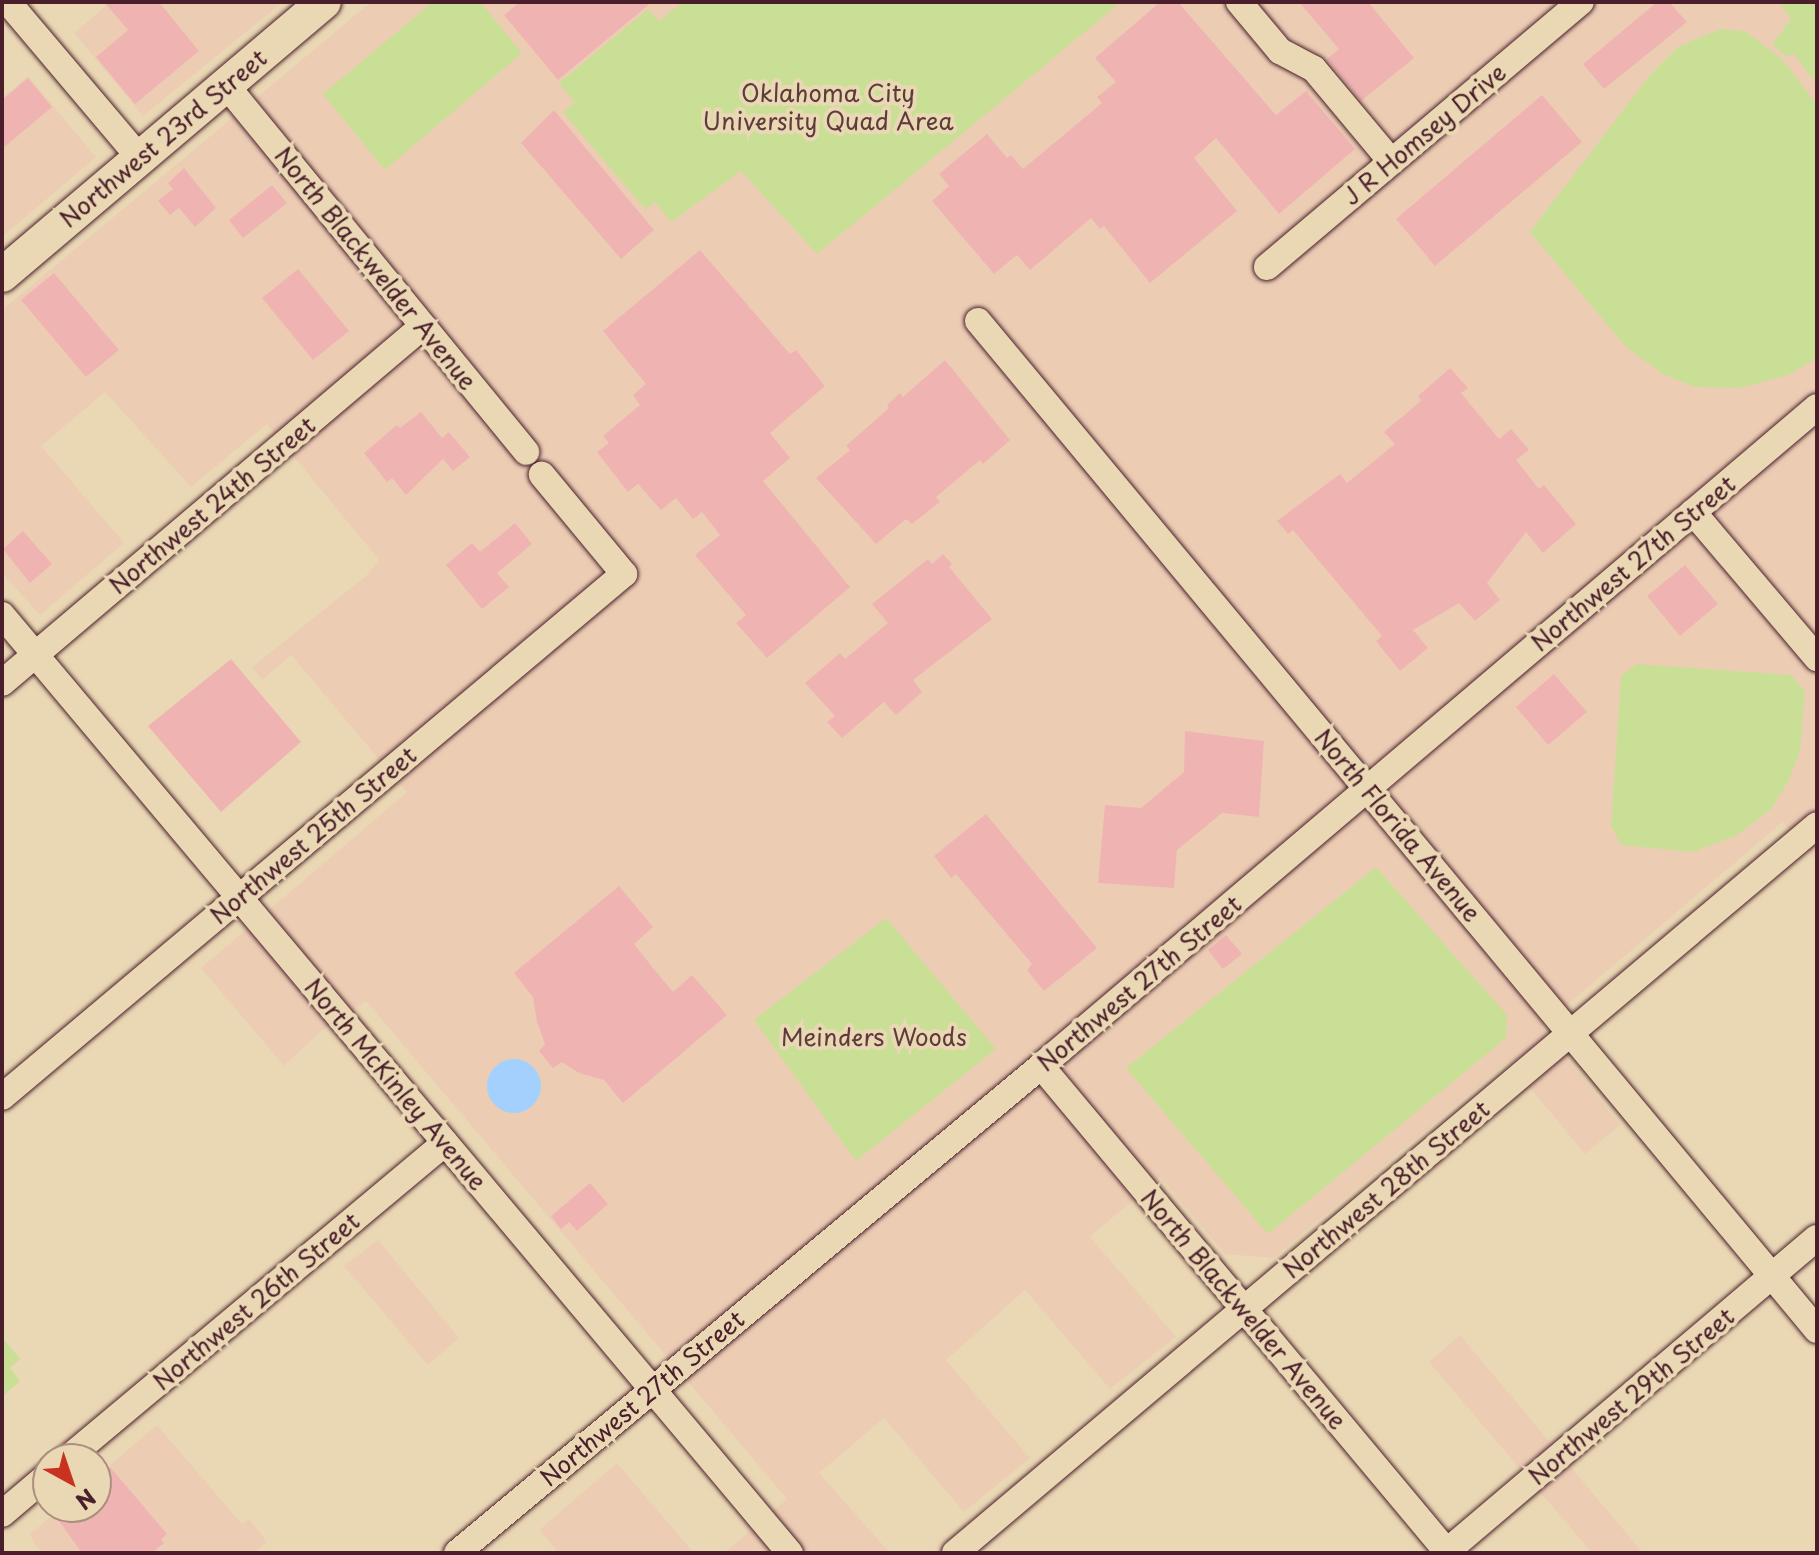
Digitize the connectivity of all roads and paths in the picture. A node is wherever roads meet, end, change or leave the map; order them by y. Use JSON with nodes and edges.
{"nodes":[{"id":1,"x":8,"y":2,"type":"edge"},
{"id":2,"x":324,"y":2,"type":"edge"},
{"id":3,"x":1239,"y":2,"type":"edge"},
{"id":4,"x":1581,"y":2,"type":"edge"},
{"id":5,"x":226,"y":85,"type":"junction"},
{"id":6,"x":140,"y":158,"type":"junction"},
{"id":7,"x":1391,"y":161,"type":"junction"},
{"id":8,"x":1267,"y":267,"type":"dead end"},
{"id":9,"x":2,"y":275,"type":"edge"},
{"id":10,"x":978,"y":321,"type":"dead end"},
{"id":11,"x":423,"y":326,"type":"junction"},
{"id":12,"x":1817,"y":407,"type":"edge"},
{"id":13,"x":526,"y":452,"type":"dead end"},
{"id":14,"x":542,"y":475,"type":"dead end"},
{"id":15,"x":1693,"y":512,"type":"junction"},
{"id":16,"x":2,"y":615,"type":"edge"},
{"id":17,"x":36,"y":655,"type":"junction"},
{"id":18,"x":1817,"y":658,"type":"edge"},
{"id":19,"x":2,"y":683,"type":"edge"},
{"id":20,"x":1367,"y":788,"type":"junction"},
{"id":21,"x":1817,"y":825,"type":"edge"},
{"id":22,"x":239,"y":898,"type":"junction"},
{"id":23,"x":1571,"y":1033,"type":"junction"},
{"id":24,"x":1041,"y":1066,"type":"junction"},
{"id":25,"x":2,"y":1097,"type":"edge"},
{"id":26,"x":445,"y":1143,"type":"junction"},
{"id":27,"x":1817,"y":1238,"type":"edge"},
{"id":28,"x":1772,"y":1277,"type":"junction"},
{"id":29,"x":1244,"y":1309,"type":"junction"},
{"id":30,"x":1817,"y":1330,"type":"edge"},
{"id":31,"x":653,"y":1389,"type":"junction"},
{"id":32,"x":86,"y":1443,"type":"edge"},
{"id":33,"x":32,"y":1489,"type":"edge"},
{"id":34,"x":2,"y":1514,"type":"edge"},
{"id":35,"x":457,"y":1553,"type":"edge"},
{"id":36,"x":790,"y":1553,"type":"edge"},
{"id":37,"x":955,"y":1553,"type":"edge"},
{"id":38,"x":1446,"y":1553,"type":"edge"}],
"edges":[{"from":1,"to":6,"type":"street"},
{"from":2,"to":5,"type":"main road","name":"Northwest 23rd Street"},
{"from":3,"to":7,"type":"street"},
{"from":4,"to":7,"type":"street","name":"J R Homsey Drive"},
{"from":5,"to":6,"type":"main road","name":"Northwest 23rd Street"},
{"from":5,"to":11,"type":"street","name":"North Blackwelder Avenue"},
{"from":6,"to":9,"type":"main road","name":"Northwest 23rd Street"},
{"from":7,"to":8,"type":"street","name":"J R Homsey Drive"},
{"from":10,"to":20,"type":"street","name":"North Florida Avenue"},
{"from":11,"to":13,"type":"street","name":"North Blackwelder Avenue"},
{"from":11,"to":17,"type":"street","name":"Northwest 24th Street"},
{"from":12,"to":15,"type":"street","name":"Northwest 27th Street"},
{"from":14,"to":22,"type":"street","name":"Northwest 25th Street"},
{"from":15,"to":18,"type":"street"},
{"from":15,"to":20,"type":"street","name":"Northwest 27th Street"},
{"from":16,"to":17,"type":"street","name":"North McKinley Avenue"},
{"from":17,"to":19,"type":"street","name":"Northwest 24th Street"},
{"from":17,"to":22,"type":"street","name":"North McKinley Avenue"},
{"from":20,"to":23,"type":"street","name":"North Florida Avenue"},
{"from":20,"to":24,"type":"street","name":"Northwest 27th Street"},
{"from":21,"to":23,"type":"street","name":"Northwest 28th Street"},
{"from":22,"to":25,"type":"street","name":"Northwest 25th Street"},
{"from":22,"to":26,"type":"street","name":"North McKinley Avenue"},
{"from":23,"to":28,"type":"street","name":"North Florida Avenue"},
{"from":23,"to":29,"type":"street","name":"Northwest 28th Street"},
{"from":24,"to":29,"type":"street","name":"North Blackwelder Avenue"},
{"from":24,"to":31,"type":"street","name":"Northwest 27th Street"},
{"from":26,"to":31,"type":"street","name":"North McKinley Avenue"},
{"from":26,"to":32,"type":"street","name":"Northwest 26th Street"},
{"from":27,"to":28,"type":"street","name":"Northwest 29th Street"},
{"from":28,"to":30,"type":"street","name":"North Florida Avenue"},
{"from":28,"to":38,"type":"street","name":"Northwest 29th Street"},
{"from":29,"to":37,"type":"street","name":"Northwest 28th Street"},
{"from":29,"to":38,"type":"street","name":"North Blackwelder Avenue"},
{"from":31,"to":35,"type":"street","name":"Northwest 27th Street"},
{"from":31,"to":36,"type":"street","name":"North McKinley Avenue"},
{"from":33,"to":34,"type":"street"}]}
